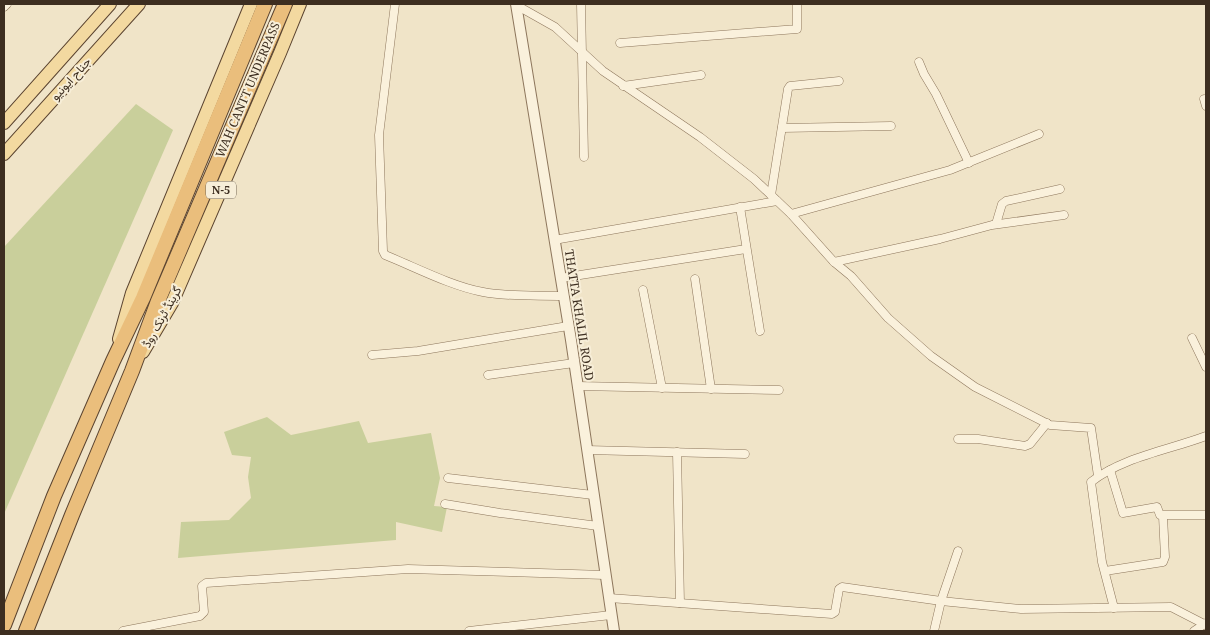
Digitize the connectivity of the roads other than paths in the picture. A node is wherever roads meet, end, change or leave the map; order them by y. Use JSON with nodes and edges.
{"nodes":[{"id":1,"x":7,"y":4,"type":"edge"},
{"id":2,"x":110,"y":4,"type":"edge"},
{"id":3,"x":139,"y":4,"type":"edge"},
{"id":4,"x":251,"y":4,"type":"edge"},
{"id":5,"x":266,"y":4,"type":"edge"},
{"id":6,"x":285,"y":4,"type":"edge"},
{"id":7,"x":300,"y":4,"type":"edge"},
{"id":8,"x":395,"y":4,"type":"edge"},
{"id":9,"x":516,"y":4,"type":"edge"},
{"id":10,"x":581,"y":4,"type":"edge"},
{"id":11,"x":797,"y":4,"type":"edge"},
{"id":12,"x":4,"y":7,"type":"edge"},
{"id":13,"x":620,"y":43,"type":"dead end"},
{"id":14,"x":582,"y":52,"type":"junction"},
{"id":15,"x":919,"y":62,"type":"dead end"},
{"id":16,"x":701,"y":75,"type":"dead end"},
{"id":17,"x":839,"y":81,"type":"dead end"},
{"id":18,"x":623,"y":86,"type":"junction"},
{"id":19,"x":4,"y":123,"type":"edge"},
{"id":20,"x":891,"y":126,"type":"dead end"},
{"id":21,"x":782,"y":128,"type":"junction"},
{"id":22,"x":1039,"y":134,"type":"dead end"},
{"id":23,"x":4,"y":154,"type":"edge"},
{"id":24,"x":584,"y":157,"type":"dead end"},
{"id":25,"x":969,"y":163,"type":"junction"},
{"id":26,"x":1060,"y":189,"type":"dead end"},
{"id":27,"x":774,"y":198,"type":"junction"},
{"id":28,"x":740,"y":207,"type":"junction"},
{"id":29,"x":790,"y":214,"type":"junction"},
{"id":30,"x":1064,"y":215,"type":"dead end"},
{"id":31,"x":996,"y":224,"type":"junction"},
{"id":32,"x":554,"y":240,"type":"junction"},
{"id":33,"x":746,"y":249,"type":"junction"},
{"id":34,"x":834,"y":262,"type":"junction"},
{"id":35,"x":561,"y":278,"type":"junction"},
{"id":36,"x":695,"y":279,"type":"dead end"},
{"id":37,"x":643,"y":290,"type":"dead end"},
{"id":38,"x":564,"y":296,"type":"junction"},
{"id":39,"x":568,"y":326,"type":"junction"},
{"id":40,"x":760,"y":331,"type":"dead end"},
{"id":41,"x":1192,"y":338,"type":"dead end"},
{"id":42,"x":372,"y":355,"type":"dead end"},
{"id":43,"x":113,"y":361,"type":"junction"},
{"id":44,"x":574,"y":363,"type":"junction"},
{"id":45,"x":1206,"y":367,"type":"edge"},
{"id":46,"x":132,"y":371,"type":"junction"},
{"id":47,"x":488,"y":375,"type":"dead end"},
{"id":48,"x":577,"y":386,"type":"junction"},
{"id":49,"x":662,"y":388,"type":"junction"},
{"id":50,"x":711,"y":389,"type":"junction"},
{"id":51,"x":779,"y":390,"type":"dead end"},
{"id":52,"x":1047,"y":424,"type":"junction"},
{"id":53,"x":1206,"y":436,"type":"edge"},
{"id":54,"x":958,"y":439,"type":"dead end"},
{"id":55,"x":587,"y":450,"type":"junction"},
{"id":56,"x":677,"y":452,"type":"junction"},
{"id":57,"x":745,"y":454,"type":"dead end"},
{"id":58,"x":1110,"y":470,"type":"junction"},
{"id":59,"x":1098,"y":476,"type":"junction"},
{"id":60,"x":448,"y":478,"type":"dead end"},
{"id":61,"x":593,"y":495,"type":"junction"},
{"id":62,"x":445,"y":504,"type":"dead end"},
{"id":63,"x":1206,"y":515,"type":"edge"},
{"id":64,"x":1163,"y":516,"type":"junction"},
{"id":65,"x":598,"y":526,"type":"junction"},
{"id":66,"x":958,"y":551,"type":"dead end"},
{"id":67,"x":1105,"y":571,"type":"junction"},
{"id":68,"x":605,"y":575,"type":"junction"},
{"id":69,"x":609,"y":598,"type":"junction"},
{"id":70,"x":941,"y":601,"type":"junction"},
{"id":71,"x":680,"y":603,"type":"junction"},
{"id":72,"x":1114,"y":608,"type":"junction"},
{"id":73,"x":10,"y":610,"type":"junction"},
{"id":74,"x":611,"y":615,"type":"junction"},
{"id":75,"x":1206,"y":624,"type":"edge"},
{"id":76,"x":4,"y":625,"type":"edge"},
{"id":77,"x":29,"y":625,"type":"edge"},
{"id":78,"x":123,"y":631,"type":"edge"},
{"id":79,"x":469,"y":631,"type":"edge"},
{"id":80,"x":614,"y":631,"type":"edge"},
{"id":81,"x":934,"y":631,"type":"edge"},
{"id":82,"x":1194,"y":631,"type":"edge"}],
"edges":[{"from":1,"to":12,"type":"street"},
{"from":2,"to":19,"type":"main road","name":"جناح ایونیو"},
{"from":3,"to":23,"type":"main road","name":"جناح ایونیو"},
{"from":4,"to":43,"type":"main road"},
{"from":5,"to":43,"type":"highway","name":"WAH CANTT UNDERPASS"},
{"from":6,"to":46,"type":"highway","name":"WAH CANTT UNDERPASS"},
{"from":7,"to":46,"type":"main road","name":"گرینڈ ٹرنک روڈ","number":"N-5"},
{"from":8,"to":38,"type":"street"},
{"from":9,"to":14,"type":"street"},
{"from":9,"to":32,"type":"street","name":"THATTA KHALIL ROAD"},
{"from":10,"to":14,"type":"street"},
{"from":11,"to":13,"type":"street"},
{"from":14,"to":18,"type":"street"},
{"from":14,"to":24,"type":"street"},
{"from":15,"to":25,"type":"street"},
{"from":16,"to":18,"type":"street"},
{"from":17,"to":21,"type":"street"},
{"from":18,"to":27,"type":"street"},
{"from":20,"to":21,"type":"street"},
{"from":21,"to":27,"type":"street"},
{"from":22,"to":25,"type":"street"},
{"from":25,"to":29,"type":"street"},
{"from":26,"to":31,"type":"street"},
{"from":27,"to":28,"type":"street"},
{"from":27,"to":29,"type":"street"},
{"from":28,"to":32,"type":"street"},
{"from":28,"to":33,"type":"street"},
{"from":29,"to":34,"type":"street"},
{"from":30,"to":31,"type":"street"},
{"from":31,"to":34,"type":"street"},
{"from":32,"to":35,"type":"street","name":"THATTA KHALIL ROAD"},
{"from":33,"to":35,"type":"street"},
{"from":33,"to":40,"type":"street"},
{"from":34,"to":52,"type":"street"},
{"from":35,"to":38,"type":"street","name":"THATTA KHALIL ROAD"},
{"from":36,"to":50,"type":"street"},
{"from":37,"to":49,"type":"street"},
{"from":38,"to":39,"type":"street","name":"THATTA KHALIL ROAD"},
{"from":39,"to":42,"type":"street"},
{"from":39,"to":44,"type":"street","name":"THATTA KHALIL ROAD"},
{"from":41,"to":45,"type":"street"},
{"from":43,"to":73,"type":"highway"},
{"from":44,"to":47,"type":"street"},
{"from":44,"to":48,"type":"street","name":"THATTA KHALIL ROAD"},
{"from":46,"to":77,"type":"highway","name":"گرینڈ ٹرنک روڈ","number":"N-5"},
{"from":48,"to":49,"type":"street"},
{"from":48,"to":55,"type":"street","name":"THATTA KHALIL ROAD"},
{"from":49,"to":50,"type":"street"},
{"from":50,"to":51,"type":"street"},
{"from":52,"to":54,"type":"street"},
{"from":52,"to":59,"type":"street"},
{"from":53,"to":58,"type":"street"},
{"from":55,"to":56,"type":"street"},
{"from":55,"to":61,"type":"street","name":"THATTA KHALIL ROAD"},
{"from":56,"to":57,"type":"street"},
{"from":56,"to":71,"type":"street"},
{"from":58,"to":59,"type":"street"},
{"from":58,"to":64,"type":"street"},
{"from":59,"to":67,"type":"street"},
{"from":60,"to":61,"type":"street"},
{"from":61,"to":65,"type":"street","name":"THATTA KHALIL ROAD"},
{"from":62,"to":65,"type":"street"},
{"from":63,"to":64,"type":"street"},
{"from":64,"to":67,"type":"street"},
{"from":65,"to":68,"type":"street","name":"THATTA KHALIL ROAD"},
{"from":66,"to":70,"type":"street"},
{"from":67,"to":72,"type":"street"},
{"from":68,"to":69,"type":"street","name":"THATTA KHALIL ROAD"},
{"from":68,"to":78,"type":"street"},
{"from":69,"to":71,"type":"street"},
{"from":69,"to":74,"type":"street","name":"THATTA KHALIL ROAD"},
{"from":70,"to":71,"type":"street"},
{"from":70,"to":72,"type":"street"},
{"from":70,"to":81,"type":"street"},
{"from":72,"to":75,"type":"street"},
{"from":73,"to":76,"type":"highway"},
{"from":73,"to":77,"type":"highway"},
{"from":74,"to":79,"type":"street"},
{"from":74,"to":80,"type":"street","name":"THATTA KHALIL ROAD"},
{"from":75,"to":82,"type":"street"}]}
